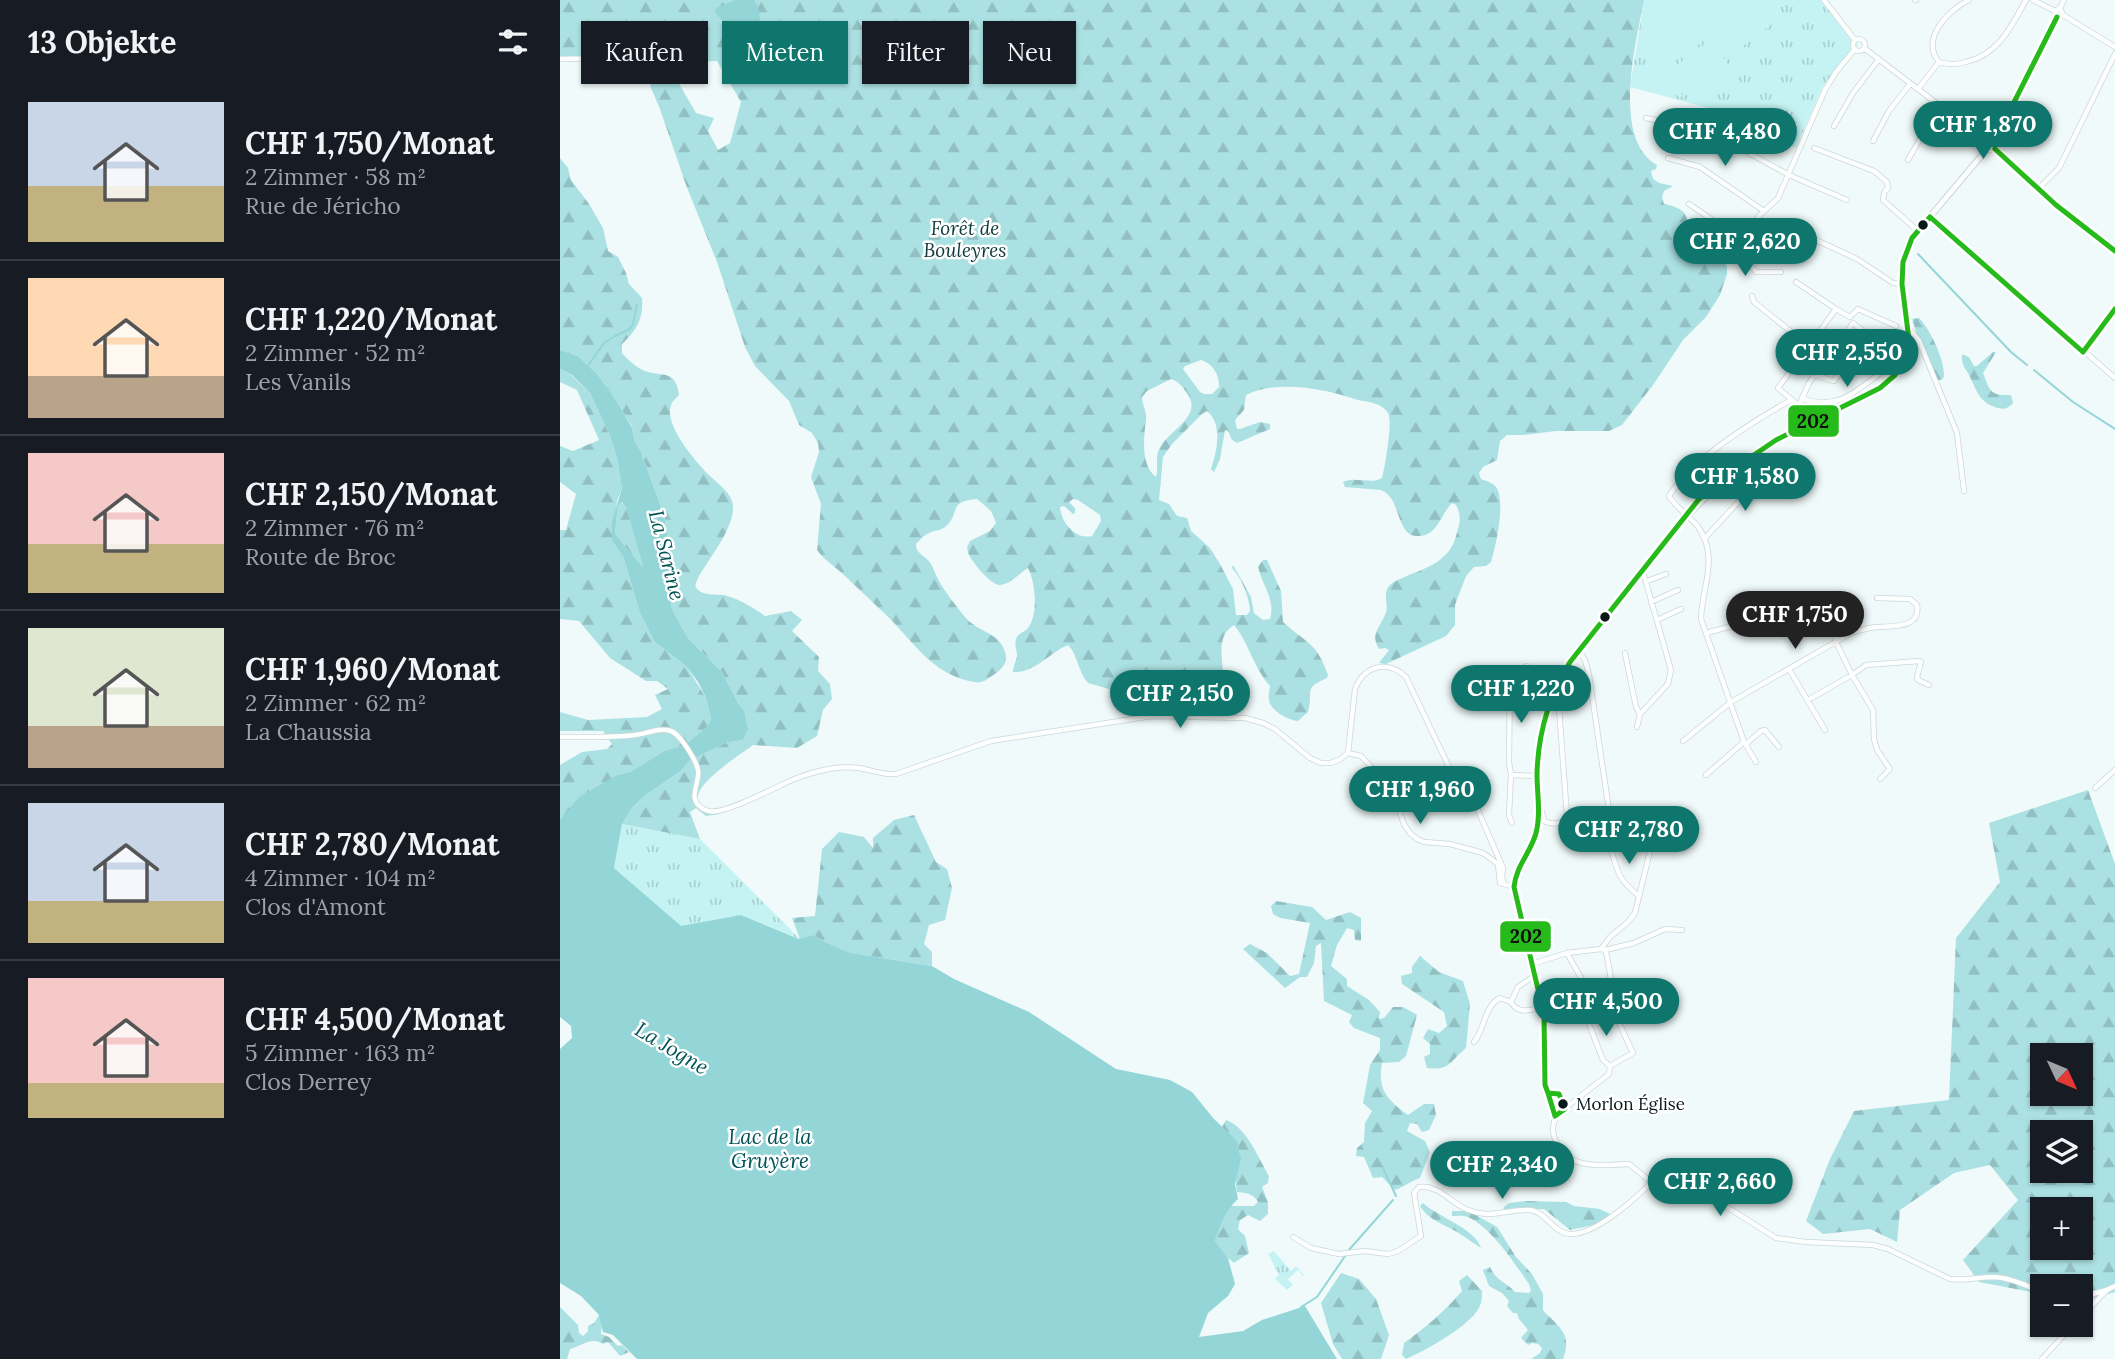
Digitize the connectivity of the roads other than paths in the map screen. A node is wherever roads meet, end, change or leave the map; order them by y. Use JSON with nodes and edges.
{"nodes":[{"id":1,"x":1824,"y":0,"type":"edge"},
{"id":2,"x":1969,"y":0,"type":"edge"},
{"id":3,"x":2026,"y":0,"type":"edge"},
{"id":4,"x":2033,"y":0,"type":"edge"},
{"id":5,"x":2064,"y":0,"type":"edge"},
{"id":6,"x":2057,"y":12,"type":"junction"},
{"id":7,"x":1855,"y":40,"type":"junction"},
{"id":8,"x":2115,"y":47,"type":"edge"},
{"id":9,"x":1864,"y":48,"type":"junction"},
{"id":10,"x":1855,"y":49,"type":"junction"},
{"id":11,"x":2115,"y":54,"type":"edge"},
{"id":12,"x":560,"y":59,"type":"edge"},
{"id":13,"x":581,"y":59,"type":"edge"},
{"id":14,"x":1879,"y":59,"type":"junction"},
{"id":15,"x":1939,"y":62,"type":"junction"},
{"id":16,"x":1910,"y":84,"type":"junction"},
{"id":17,"x":1917,"y":89,"type":"junction"},
{"id":18,"x":1943,"y":108,"type":"junction"},
{"id":19,"x":1646,"y":118,"type":"dead end"},
{"id":20,"x":1834,"y":126,"type":"dead end"},
{"id":21,"x":1996,"y":140,"type":"junction"},
{"id":22,"x":1872,"y":141,"type":"dead end"},
{"id":23,"x":1986,"y":141,"type":"junction"},
{"id":24,"x":1814,"y":148,"type":"dead end"},
{"id":25,"x":1987,"y":149,"type":"junction"},
{"id":26,"x":1995,"y":149,"type":"junction"},
{"id":27,"x":1668,"y":158,"type":"dead end"},
{"id":28,"x":1908,"y":160,"type":"dead end"},
{"id":29,"x":1789,"y":175,"type":"junction"},
{"id":30,"x":2038,"y":189,"type":"junction"},
{"id":31,"x":1847,"y":200,"type":"dead end"},
{"id":32,"x":1689,"y":204,"type":"dead end"},
{"id":33,"x":1764,"y":211,"type":"junction"},
{"id":34,"x":1930,"y":217,"type":"junction"},
{"id":35,"x":1786,"y":226,"type":"dead end"},
{"id":36,"x":1918,"y":231,"type":"junction"},
{"id":37,"x":1747,"y":236,"type":"junction"},
{"id":38,"x":2115,"y":251,"type":"edge"},
{"id":39,"x":1781,"y":272,"type":"dead end"},
{"id":40,"x":1796,"y":282,"type":"dead end"},
{"id":41,"x":1902,"y":284,"type":"junction"},
{"id":42,"x":1752,"y":296,"type":"dead end"},
{"id":43,"x":1836,"y":309,"type":"junction"},
{"id":44,"x":2115,"y":309,"type":"edge"},
{"id":45,"x":1896,"y":326,"type":"dead end"},
{"id":46,"x":1910,"y":330,"type":"junction"},
{"id":47,"x":1809,"y":346,"type":"junction"},
{"id":48,"x":2083,"y":352,"type":"junction"},
{"id":49,"x":1879,"y":374,"type":"dead end"},
{"id":50,"x":1815,"y":375,"type":"junction"},
{"id":51,"x":2115,"y":378,"type":"edge"},
{"id":52,"x":1803,"y":399,"type":"junction"},
{"id":53,"x":1791,"y":400,"type":"junction"},
{"id":54,"x":1799,"y":405,"type":"junction"},
{"id":55,"x":1813,"y":420,"type":"junction"},
{"id":56,"x":1767,"y":471,"type":"dead end"},
{"id":57,"x":1964,"y":491,"type":"dead end"},
{"id":58,"x":1687,"y":515,"type":"junction"},
{"id":59,"x":1704,"y":538,"type":"junction"},
{"id":60,"x":1643,"y":572,"type":"junction"},
{"id":61,"x":1666,"y":574,"type":"dead end"},
{"id":62,"x":1647,"y":582,"type":"junction"},
{"id":63,"x":1678,"y":590,"type":"dead end"},
{"id":64,"x":1877,"y":598,"type":"dead end"},
{"id":65,"x":1651,"y":602,"type":"junction"},
{"id":66,"x":1681,"y":608,"type":"dead end"},
{"id":67,"x":1657,"y":620,"type":"junction"},
{"id":68,"x":1706,"y":633,"type":"junction"},
{"id":69,"x":1836,"y":642,"type":"junction"},
{"id":70,"x":1579,"y":651,"type":"junction"},
{"id":71,"x":1625,"y":653,"type":"dead end"},
{"id":72,"x":1527,"y":666,"type":"dead end"},
{"id":73,"x":1789,"y":669,"type":"junction"},
{"id":74,"x":1852,"y":675,"type":"junction"},
{"id":75,"x":1929,"y":685,"type":"dead end"},
{"id":76,"x":1552,"y":696,"type":"junction"},
{"id":77,"x":1808,"y":700,"type":"junction"},
{"id":78,"x":1731,"y":702,"type":"junction"},
{"id":79,"x":1640,"y":714,"type":"junction"},
{"id":80,"x":1637,"y":727,"type":"dead end"},
{"id":81,"x":1825,"y":730,"type":"dead end"},
{"id":82,"x":560,"y":737,"type":"edge"},
{"id":83,"x":1683,"y":741,"type":"dead end"},
{"id":84,"x":1745,"y":743,"type":"junction"},
{"id":85,"x":1779,"y":747,"type":"dead end"},
{"id":86,"x":1348,"y":753,"type":"junction"},
{"id":87,"x":1756,"y":762,"type":"dead end"},
{"id":88,"x":2115,"y":770,"type":"edge"},
{"id":89,"x":1511,"y":775,"type":"junction"},
{"id":90,"x":1706,"y":775,"type":"dead end"},
{"id":91,"x":1537,"y":776,"type":"junction"},
{"id":92,"x":1880,"y":779,"type":"dead end"},
{"id":93,"x":2095,"y":788,"type":"dead end"},
{"id":94,"x":1538,"y":807,"type":"junction"},
{"id":95,"x":1512,"y":823,"type":"dead end"},
{"id":96,"x":1690,"y":827,"type":"dead end"},
{"id":97,"x":1606,"y":829,"type":"dead end"},
{"id":98,"x":1609,"y":844,"type":"dead end"},
{"id":99,"x":1504,"y":884,"type":"junction"},
{"id":100,"x":1514,"y":887,"type":"junction"},
{"id":101,"x":1639,"y":896,"type":"junction"},
{"id":102,"x":1682,"y":930,"type":"dead end"},
{"id":103,"x":1603,"y":949,"type":"junction"},
{"id":104,"x":1567,"y":953,"type":"junction"},
{"id":105,"x":1532,"y":964,"type":"junction"},
{"id":106,"x":1534,"y":976,"type":"junction"},
{"id":107,"x":1579,"y":994,"type":"dead end"},
{"id":108,"x":1511,"y":1002,"type":"junction"},
{"id":109,"x":1543,"y":1007,"type":"junction"},
{"id":110,"x":1588,"y":1024,"type":"dead end"},
{"id":111,"x":1474,"y":1042,"type":"dead end"},
{"id":112,"x":1610,"y":1066,"type":"junction"},
{"id":113,"x":1555,"y":1115,"type":"junction"},
{"id":114,"x":1651,"y":1183,"type":"junction"},
{"id":115,"x":1293,"y":1237,"type":"dead end"},
{"id":116,"x":2115,"y":1286,"type":"edge"},
{"id":117,"x":2030,"y":1287,"type":"edge"},
{"id":118,"x":2107,"y":1290,"type":"junction"},
{"id":119,"x":2093,"y":1294,"type":"edge"},
{"id":120,"x":2093,"y":1305,"type":"edge"},
{"id":121,"x":2062,"y":1337,"type":"edge"},
{"id":122,"x":2042,"y":1359,"type":"edge"}],
"edges":[{"from":1,"to":7,"type":"street"},
{"from":2,"to":15,"type":"street"},
{"from":3,"to":15,"type":"street"},
{"from":4,"to":6,"type":"street"},
{"from":5,"to":6,"type":"street"},
{"from":6,"to":8,"type":"street"},
{"from":6,"to":21,"type":"street"},
{"from":7,"to":9,"type":"street"},
{"from":7,"to":10,"type":"street"},
{"from":9,"to":10,"type":"street"},
{"from":9,"to":14,"type":"street"},
{"from":10,"to":29,"type":"street"},
{"from":11,"to":30,"type":"street"},
{"from":12,"to":13,"type":"street"},
{"from":14,"to":16,"type":"street"},
{"from":14,"to":20,"type":"street"},
{"from":15,"to":17,"type":"street"},
{"from":16,"to":17,"type":"street"},
{"from":16,"to":22,"type":"street"},
{"from":17,"to":18,"type":"street"},
{"from":18,"to":23,"type":"street"},
{"from":18,"to":28,"type":"street"},
{"from":19,"to":29,"type":"street"},
{"from":21,"to":23,"type":"street"},
{"from":21,"to":26,"type":"street"},
{"from":23,"to":25,"type":"street"},
{"from":24,"to":36,"type":"street"},
{"from":25,"to":26,"type":"street"},
{"from":25,"to":34,"type":"street"},
{"from":26,"to":30,"type":"street"},
{"from":27,"to":33,"type":"street"},
{"from":29,"to":31,"type":"street"},
{"from":29,"to":33,"type":"street"},
{"from":30,"to":38,"type":"street"},
{"from":32,"to":37,"type":"street"},
{"from":33,"to":37,"type":"street"},
{"from":34,"to":36,"type":"street"},
{"from":34,"to":48,"type":"street"},
{"from":35,"to":41,"type":"street"},
{"from":36,"to":41,"type":"street"},
{"from":37,"to":39,"type":"street"},
{"from":40,"to":43,"type":"street"},
{"from":41,"to":46,"type":"street"},
{"from":42,"to":47,"type":"street"},
{"from":43,"to":45,"type":"street"},
{"from":43,"to":47,"type":"street"},
{"from":44,"to":48,"type":"street"},
{"from":46,"to":55,"type":"street"},
{"from":46,"to":57,"type":"street"},
{"from":47,"to":53,"type":"street"},
{"from":48,"to":51,"type":"street"},
{"from":49,"to":52,"type":"street"},
{"from":50,"to":50,"type":"street"},
{"from":50,"to":52,"type":"street"},
{"from":52,"to":54,"type":"street"},
{"from":53,"to":54,"type":"street"},
{"from":53,"to":58,"type":"street"},
{"from":54,"to":55,"type":"street"},
{"from":55,"to":58,"type":"street"},
{"from":56,"to":59,"type":"street"},
{"from":58,"to":59,"type":"street"},
{"from":58,"to":60,"type":"street"},
{"from":59,"to":68,"type":"street"},
{"from":60,"to":62,"type":"street"},
{"from":60,"to":70,"type":"street"},
{"from":61,"to":62,"type":"street"},
{"from":62,"to":65,"type":"street"},
{"from":63,"to":65,"type":"street"},
{"from":64,"to":69,"type":"street"},
{"from":65,"to":67,"type":"street"},
{"from":66,"to":67,"type":"street"},
{"from":67,"to":79,"type":"street"},
{"from":68,"to":69,"type":"street"},
{"from":68,"to":78,"type":"street"},
{"from":69,"to":73,"type":"street"},
{"from":69,"to":74,"type":"street"},
{"from":70,"to":76,"type":"street"},
{"from":70,"to":97,"type":"street"},
{"from":71,"to":79,"type":"street"},
{"from":72,"to":89,"type":"street"},
{"from":73,"to":77,"type":"street"},
{"from":73,"to":78,"type":"street"},
{"from":74,"to":75,"type":"street"},
{"from":74,"to":77,"type":"street"},
{"from":74,"to":92,"type":"street"},
{"from":76,"to":91,"type":"street"},
{"from":76,"to":94,"type":"street"},
{"from":77,"to":81,"type":"street"},
{"from":78,"to":83,"type":"street"},
{"from":78,"to":84,"type":"street"},
{"from":79,"to":80,"type":"street"},
{"from":82,"to":86,"type":"street"},
{"from":84,"to":85,"type":"street"},
{"from":84,"to":87,"type":"street"},
{"from":84,"to":90,"type":"street"},
{"from":86,"to":99,"type":"street"},
{"from":86,"to":99,"type":"street"},
{"from":88,"to":93,"type":"street"},
{"from":89,"to":91,"type":"street"},
{"from":89,"to":95,"type":"street"},
{"from":91,"to":94,"type":"street"},
{"from":94,"to":100,"type":"street"},
{"from":96,"to":101,"type":"street"},
{"from":98,"to":101,"type":"street"},
{"from":99,"to":100,"type":"street"},
{"from":100,"to":105,"type":"street"},
{"from":101,"to":103,"type":"street"},
{"from":102,"to":103,"type":"street"},
{"from":103,"to":104,"type":"street"},
{"from":103,"to":112,"type":"street"},
{"from":104,"to":105,"type":"street"},
{"from":104,"to":107,"type":"street"},
{"from":105,"to":106,"type":"street"},
{"from":106,"to":108,"type":"street"},
{"from":106,"to":109,"type":"street"},
{"from":108,"to":109,"type":"street"},
{"from":108,"to":111,"type":"street"},
{"from":109,"to":113,"type":"street"},
{"from":110,"to":112,"type":"street"},
{"from":112,"to":113,"type":"street"},
{"from":113,"to":114,"type":"street"},
{"from":114,"to":115,"type":"street"},
{"from":114,"to":117,"type":"street"},
{"from":116,"to":118,"type":"street"},
{"from":118,"to":119,"type":"street"},
{"from":118,"to":120,"type":"street"},
{"from":121,"to":122,"type":"street"}]}
